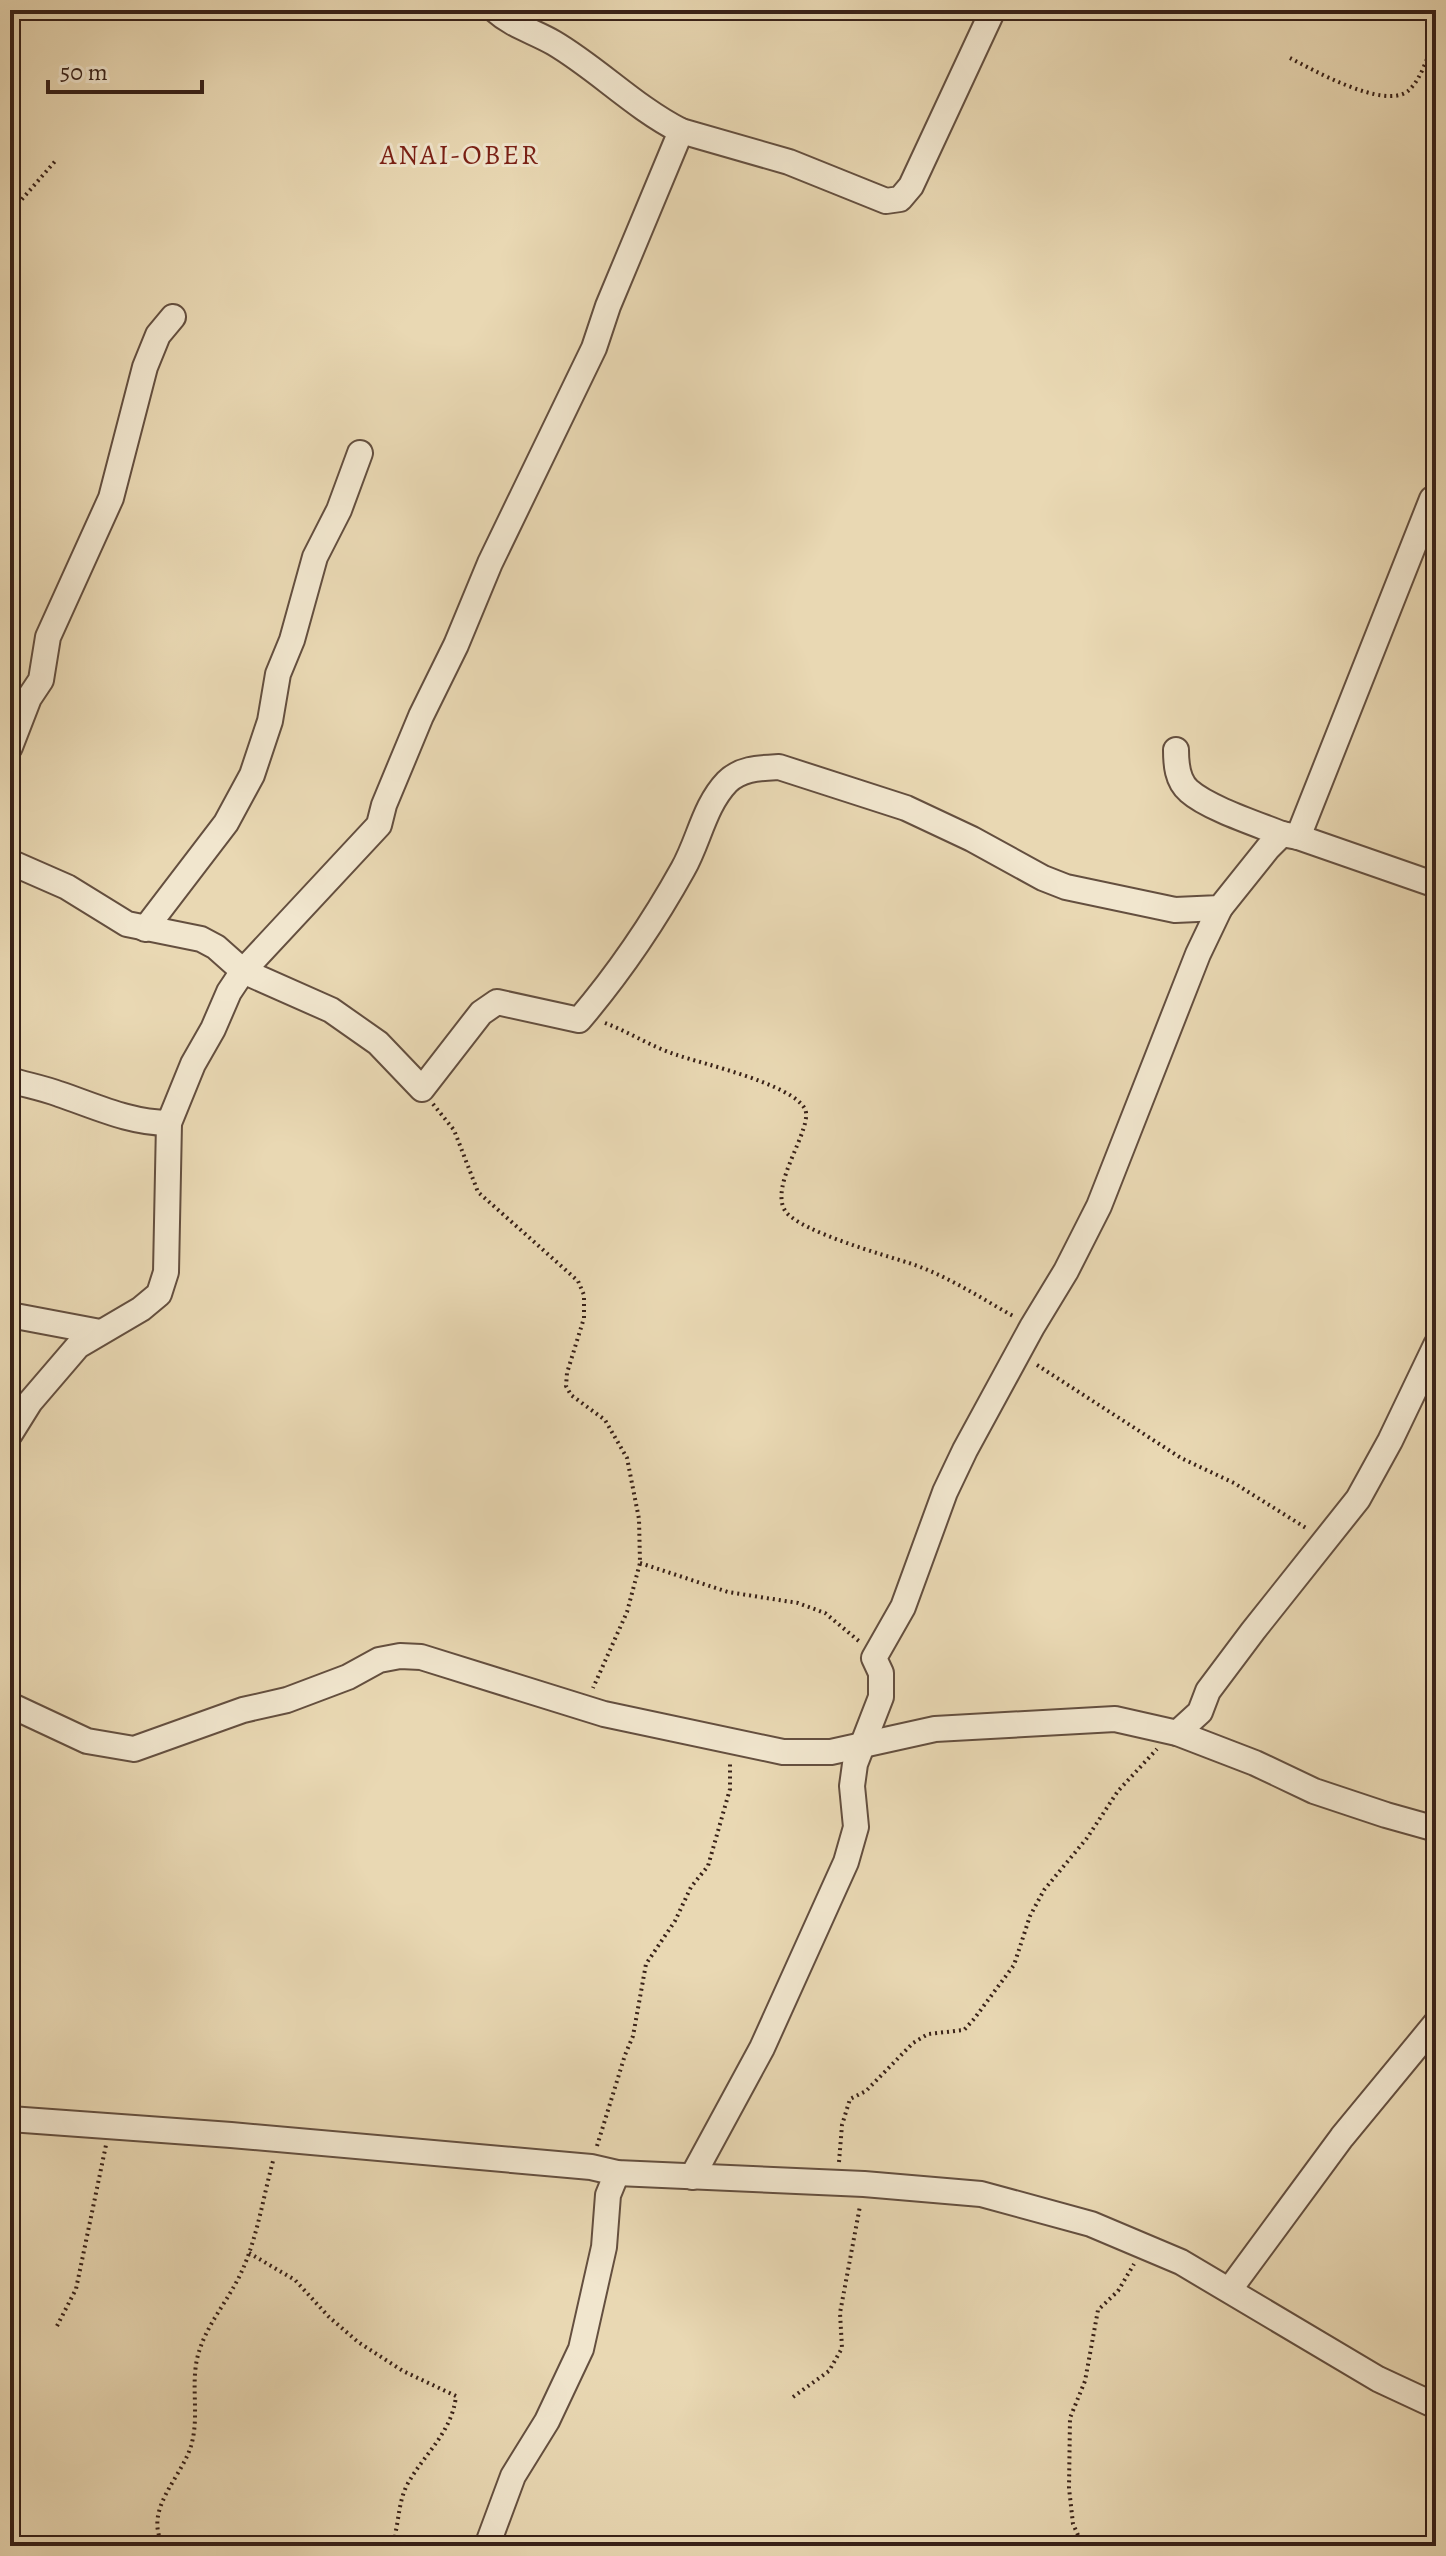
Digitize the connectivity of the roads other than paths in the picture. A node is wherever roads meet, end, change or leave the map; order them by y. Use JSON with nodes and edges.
{"nodes":[{"id":1,"x":495,"y":10,"type":"edge"},
{"id":2,"x":993,"y":10,"type":"edge"},
{"id":3,"x":681,"y":131,"type":"junction"},
{"id":4,"x":173,"y":317,"type":"dead end"},
{"id":5,"x":360,"y":453,"type":"dead end"},
{"id":6,"x":1432,"y":499,"type":"dead end"},
{"id":7,"x":10,"y":747,"type":"edge"},
{"id":8,"x":1176,"y":750,"type":"dead end"},
{"id":9,"x":1290,"y":835,"type":"junction"},
{"id":10,"x":10,"y":862,"type":"edge"},
{"id":11,"x":1436,"y":885,"type":"edge"},
{"id":12,"x":1220,"y":908,"type":"junction"},
{"id":13,"x":145,"y":929,"type":"junction"},
{"id":14,"x":243,"y":971,"type":"junction"},
{"id":15,"x":10,"y":1080,"type":"edge"},
{"id":16,"x":169,"y":1123,"type":"junction"},
{"id":17,"x":10,"y":1315,"type":"edge"},
{"id":18,"x":100,"y":1332,"type":"junction"},
{"id":19,"x":1436,"y":1345,"type":"edge"},
{"id":20,"x":10,"y":1434,"type":"edge"},
{"id":21,"x":10,"y":1705,"type":"edge"},
{"id":22,"x":1177,"y":1733,"type":"junction"},
{"id":23,"x":864,"y":1743,"type":"junction"},
{"id":24,"x":1436,"y":1829,"type":"edge"},
{"id":25,"x":1436,"y":2023,"type":"edge"},
{"id":26,"x":10,"y":2119,"type":"edge"},
{"id":27,"x":617,"y":2173,"type":"junction"},
{"id":28,"x":692,"y":2177,"type":"junction"},
{"id":29,"x":1230,"y":2289,"type":"junction"},
{"id":30,"x":1436,"y":2406,"type":"edge"},
{"id":31,"x":487,"y":2546,"type":"edge"}],
"edges":[{"from":1,"to":3,"type":"street"},
{"from":2,"to":3,"type":"street"},
{"from":3,"to":14,"type":"street"},
{"from":4,"to":7,"type":"street"},
{"from":5,"to":13,"type":"street"},
{"from":6,"to":9,"type":"street"},
{"from":8,"to":9,"type":"street"},
{"from":9,"to":11,"type":"street"},
{"from":9,"to":12,"type":"street"},
{"from":10,"to":13,"type":"street"},
{"from":12,"to":14,"type":"street"},
{"from":12,"to":23,"type":"street"},
{"from":13,"to":14,"type":"street"},
{"from":14,"to":16,"type":"street"},
{"from":15,"to":16,"type":"street"},
{"from":16,"to":18,"type":"street"},
{"from":17,"to":18,"type":"street"},
{"from":18,"to":20,"type":"street"},
{"from":19,"to":22,"type":"street"},
{"from":21,"to":23,"type":"street"},
{"from":22,"to":23,"type":"street"},
{"from":22,"to":24,"type":"street"},
{"from":23,"to":28,"type":"street"},
{"from":25,"to":29,"type":"street"},
{"from":26,"to":27,"type":"street"},
{"from":27,"to":28,"type":"street"},
{"from":27,"to":31,"type":"street"},
{"from":28,"to":29,"type":"street"},
{"from":29,"to":30,"type":"street"}]}
